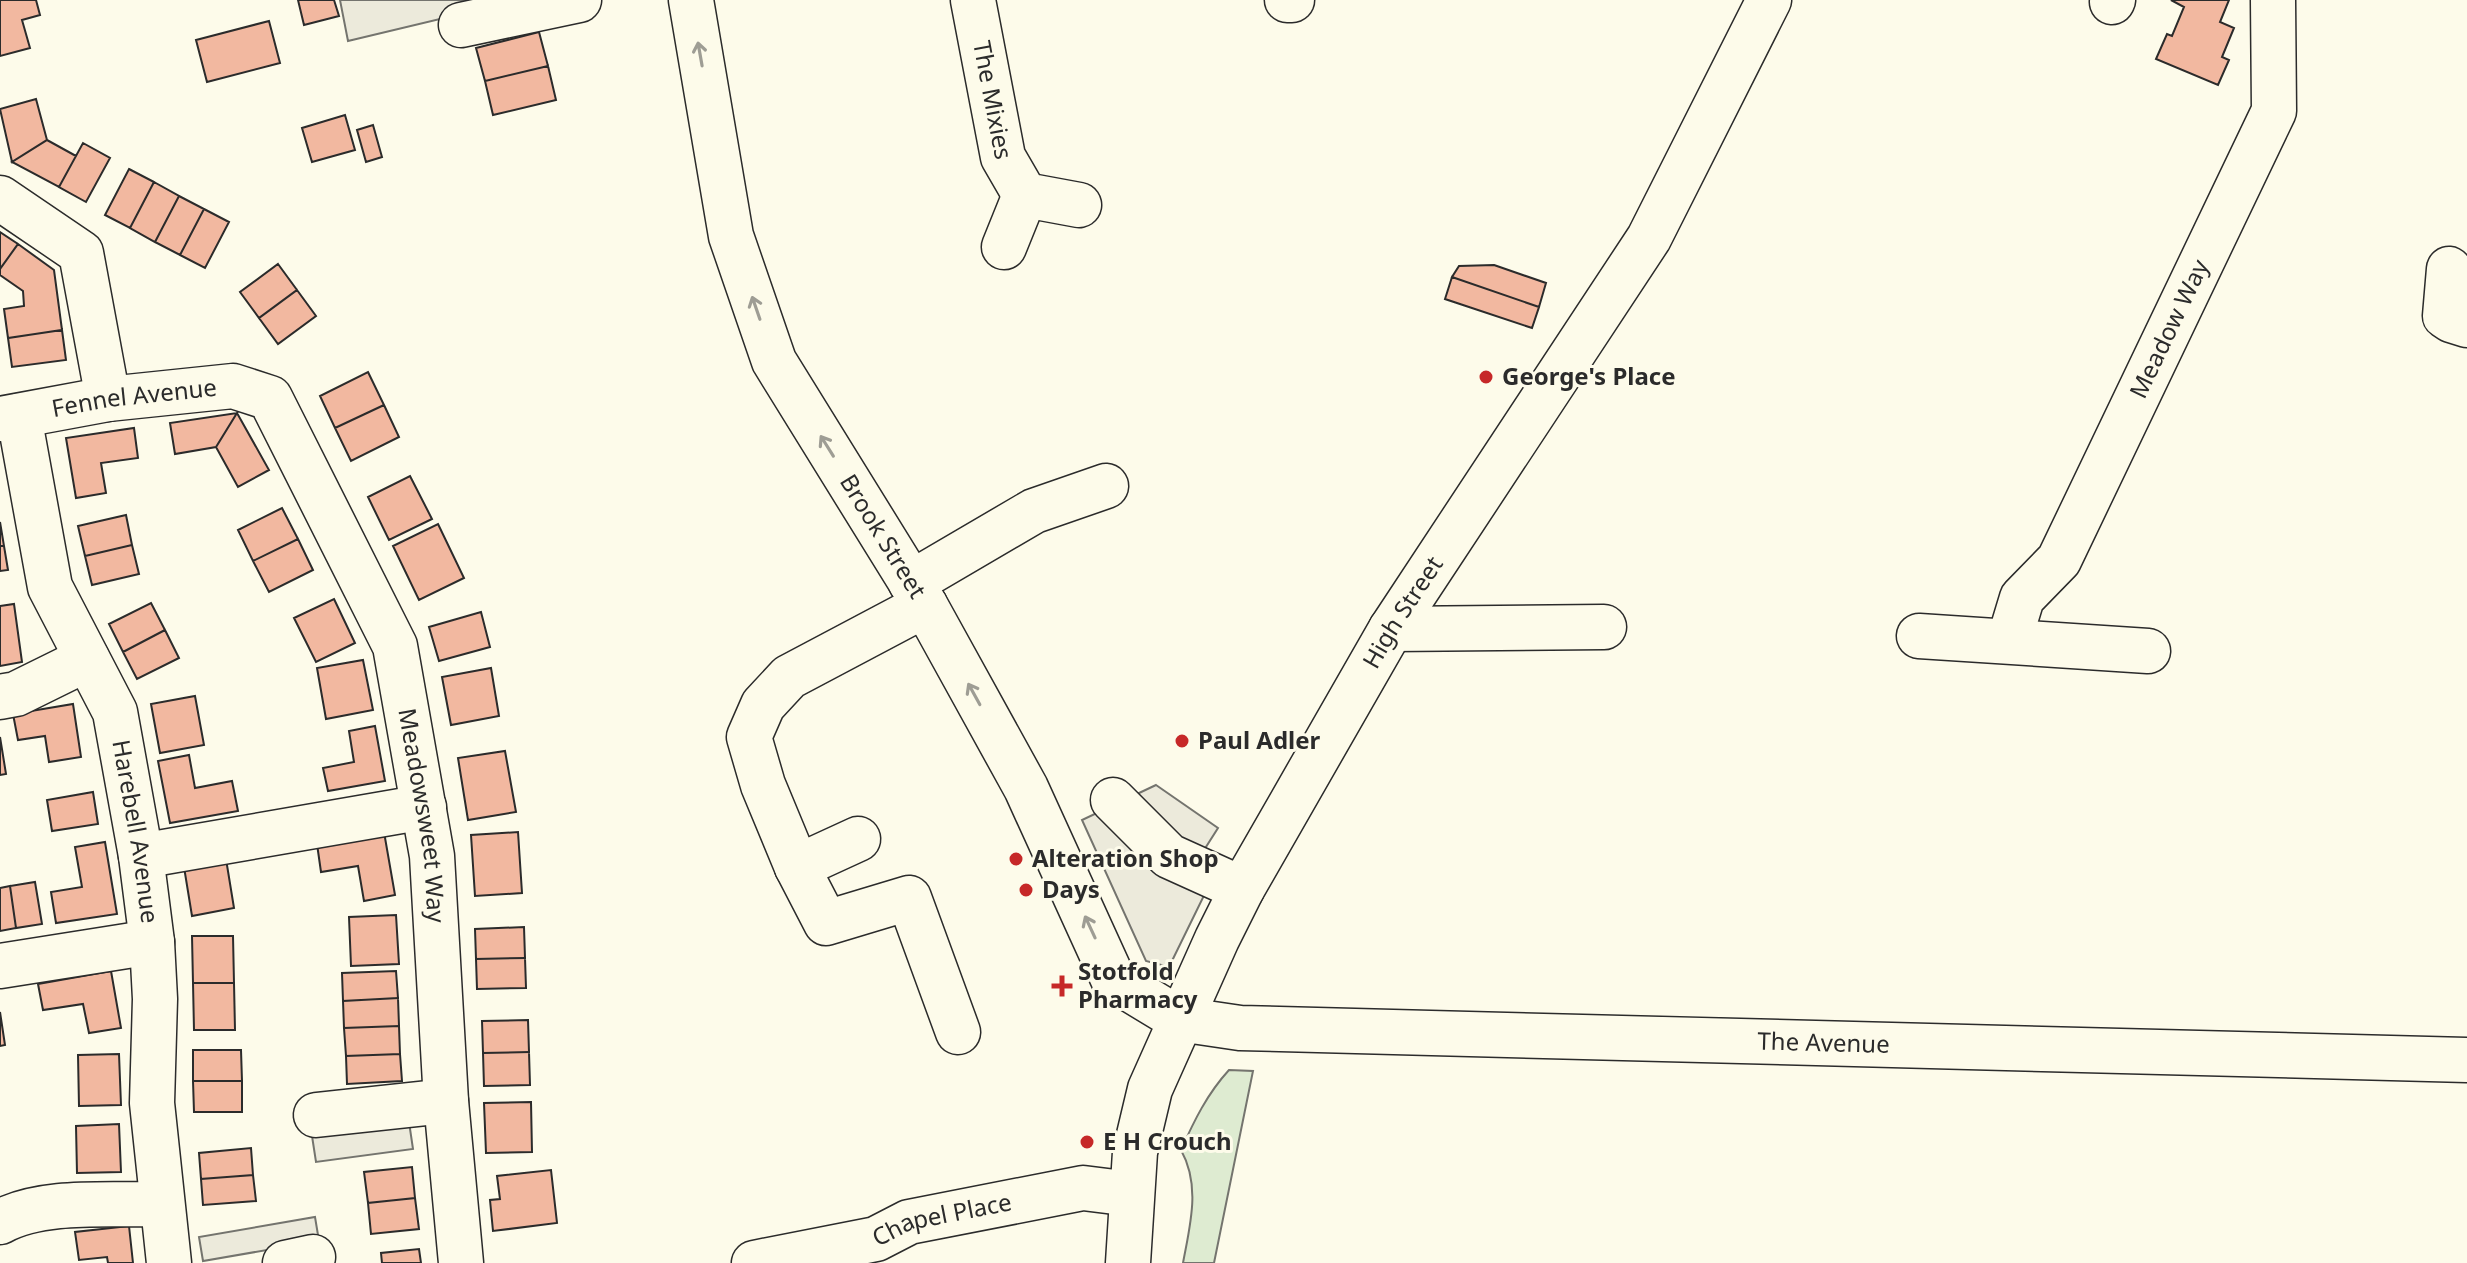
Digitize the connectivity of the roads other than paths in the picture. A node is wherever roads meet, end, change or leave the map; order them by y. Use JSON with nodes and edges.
{"nodes":[{"id":1,"x":579,"y":0,"type":"edge"},
{"id":2,"x":691,"y":0,"type":"edge"},
{"id":3,"x":973,"y":0,"type":"edge"},
{"id":4,"x":1769,"y":0,"type":"edge"},
{"id":5,"x":2273,"y":0,"type":"edge"},
{"id":6,"x":461,"y":25,"type":"dead end"},
{"id":7,"x":1025,"y":195,"type":"junction"},
{"id":8,"x":0,"y":198,"type":"edge"},
{"id":9,"x":1079,"y":205,"type":"dead end"},
{"id":10,"x":1004,"y":247,"type":"dead end"},
{"id":11,"x":2449,"y":269,"type":"dead end"},
{"id":12,"x":2466,"y":325,"type":"edge"},
{"id":13,"x":270,"y":398,"type":"joint"},
{"id":14,"x":108,"y":399,"type":"junction"},
{"id":15,"x":10,"y":418,"type":"edge"},
{"id":16,"x":1106,"y":486,"type":"dead end"},
{"id":17,"x":918,"y":594,"type":"junction"},
{"id":18,"x":1604,"y":627,"type":"dead end"},
{"id":19,"x":1391,"y":629,"type":"junction"},
{"id":20,"x":1919,"y":636,"type":"dead end"},
{"id":21,"x":2009,"y":641,"type":"junction"},
{"id":22,"x":2148,"y":651,"type":"dead end"},
{"id":23,"x":87,"y":659,"type":"junction"},
{"id":24,"x":0,"y":697,"type":"edge"},
{"id":25,"x":1113,"y":800,"type":"dead end"},
{"id":26,"x":424,"y":807,"type":"junction"},
{"id":27,"x":858,"y":839,"type":"dead end"},
{"id":28,"x":141,"y":856,"type":"junction"},
{"id":29,"x":797,"y":867,"type":"junction"},
{"id":30,"x":1242,"y":889,"type":"junction"},
{"id":31,"x":152,"y":942,"type":"junction"},
{"id":32,"x":0,"y":966,"type":"edge"},
{"id":33,"x":1179,"y":1019,"type":"junction"},
{"id":34,"x":958,"y":1032,"type":"dead end"},
{"id":35,"x":2467,"y":1060,"type":"edge"},
{"id":36,"x":446,"y":1101,"type":"junction"},
{"id":37,"x":316,"y":1115,"type":"dead end"},
{"id":38,"x":1131,"y":1194,"type":"junction"},
{"id":39,"x":161,"y":1204,"type":"junction"},
{"id":40,"x":0,"y":1222,"type":"edge"},
{"id":41,"x":169,"y":1263,"type":"edge"},
{"id":42,"x":461,"y":1263,"type":"edge"},
{"id":43,"x":754,"y":1263,"type":"edge"},
{"id":44,"x":1128,"y":1263,"type":"edge"}],
"edges":[{"from":1,"to":6,"type":"street"},
{"from":17,"to":2,"type":"street","name":"Brook Street","one_way":true},
{"from":3,"to":7,"type":"street","name":"The Mixies"},
{"from":4,"to":19,"type":"street","name":"High Street"},
{"from":5,"to":21,"type":"street","name":"Meadow Way"},
{"from":7,"to":9,"type":"street"},
{"from":7,"to":10,"type":"street"},
{"from":8,"to":14,"type":"street"},
{"from":11,"to":12,"type":"street"},
{"from":13,"to":14,"type":"street","name":"Fennel Avenue"},
{"from":13,"to":26,"type":"street","name":"Meadowsweet Way"},
{"from":14,"to":15,"type":"street","name":"Fennel Avenue"},
{"from":15,"to":23,"type":"street","name":"Harebell Avenue"},
{"from":16,"to":17,"type":"street"},
{"from":17,"to":29,"type":"street"},
{"from":33,"to":17,"type":"street","name":"Brook Street","one_way":true},
{"from":18,"to":19,"type":"street"},
{"from":19,"to":30,"type":"street","name":"High Street"},
{"from":20,"to":21,"type":"street"},
{"from":21,"to":22,"type":"street"},
{"from":23,"to":24,"type":"street"},
{"from":23,"to":28,"type":"street","name":"Harebell Avenue"},
{"from":25,"to":30,"type":"street"},
{"from":26,"to":28,"type":"street"},
{"from":26,"to":36,"type":"street","name":"Meadowsweet Way"},
{"from":27,"to":29,"type":"street"},
{"from":28,"to":31,"type":"street","name":"Harebell Avenue"},
{"from":29,"to":34,"type":"street"},
{"from":30,"to":33,"type":"street","name":"High Street"},
{"from":31,"to":32,"type":"street"},
{"from":31,"to":39,"type":"street","name":"Harebell Avenue"},
{"from":33,"to":35,"type":"street","name":"The Avenue"},
{"from":33,"to":38,"type":"street","name":"High Street"},
{"from":36,"to":37,"type":"street"},
{"from":36,"to":42,"type":"street","name":"Meadowsweet Way"},
{"from":38,"to":43,"type":"street","name":"Chapel Place"},
{"from":38,"to":44,"type":"street","name":"High Street"},
{"from":39,"to":40,"type":"street"},
{"from":39,"to":41,"type":"street","name":"Harebell Avenue"}]}
